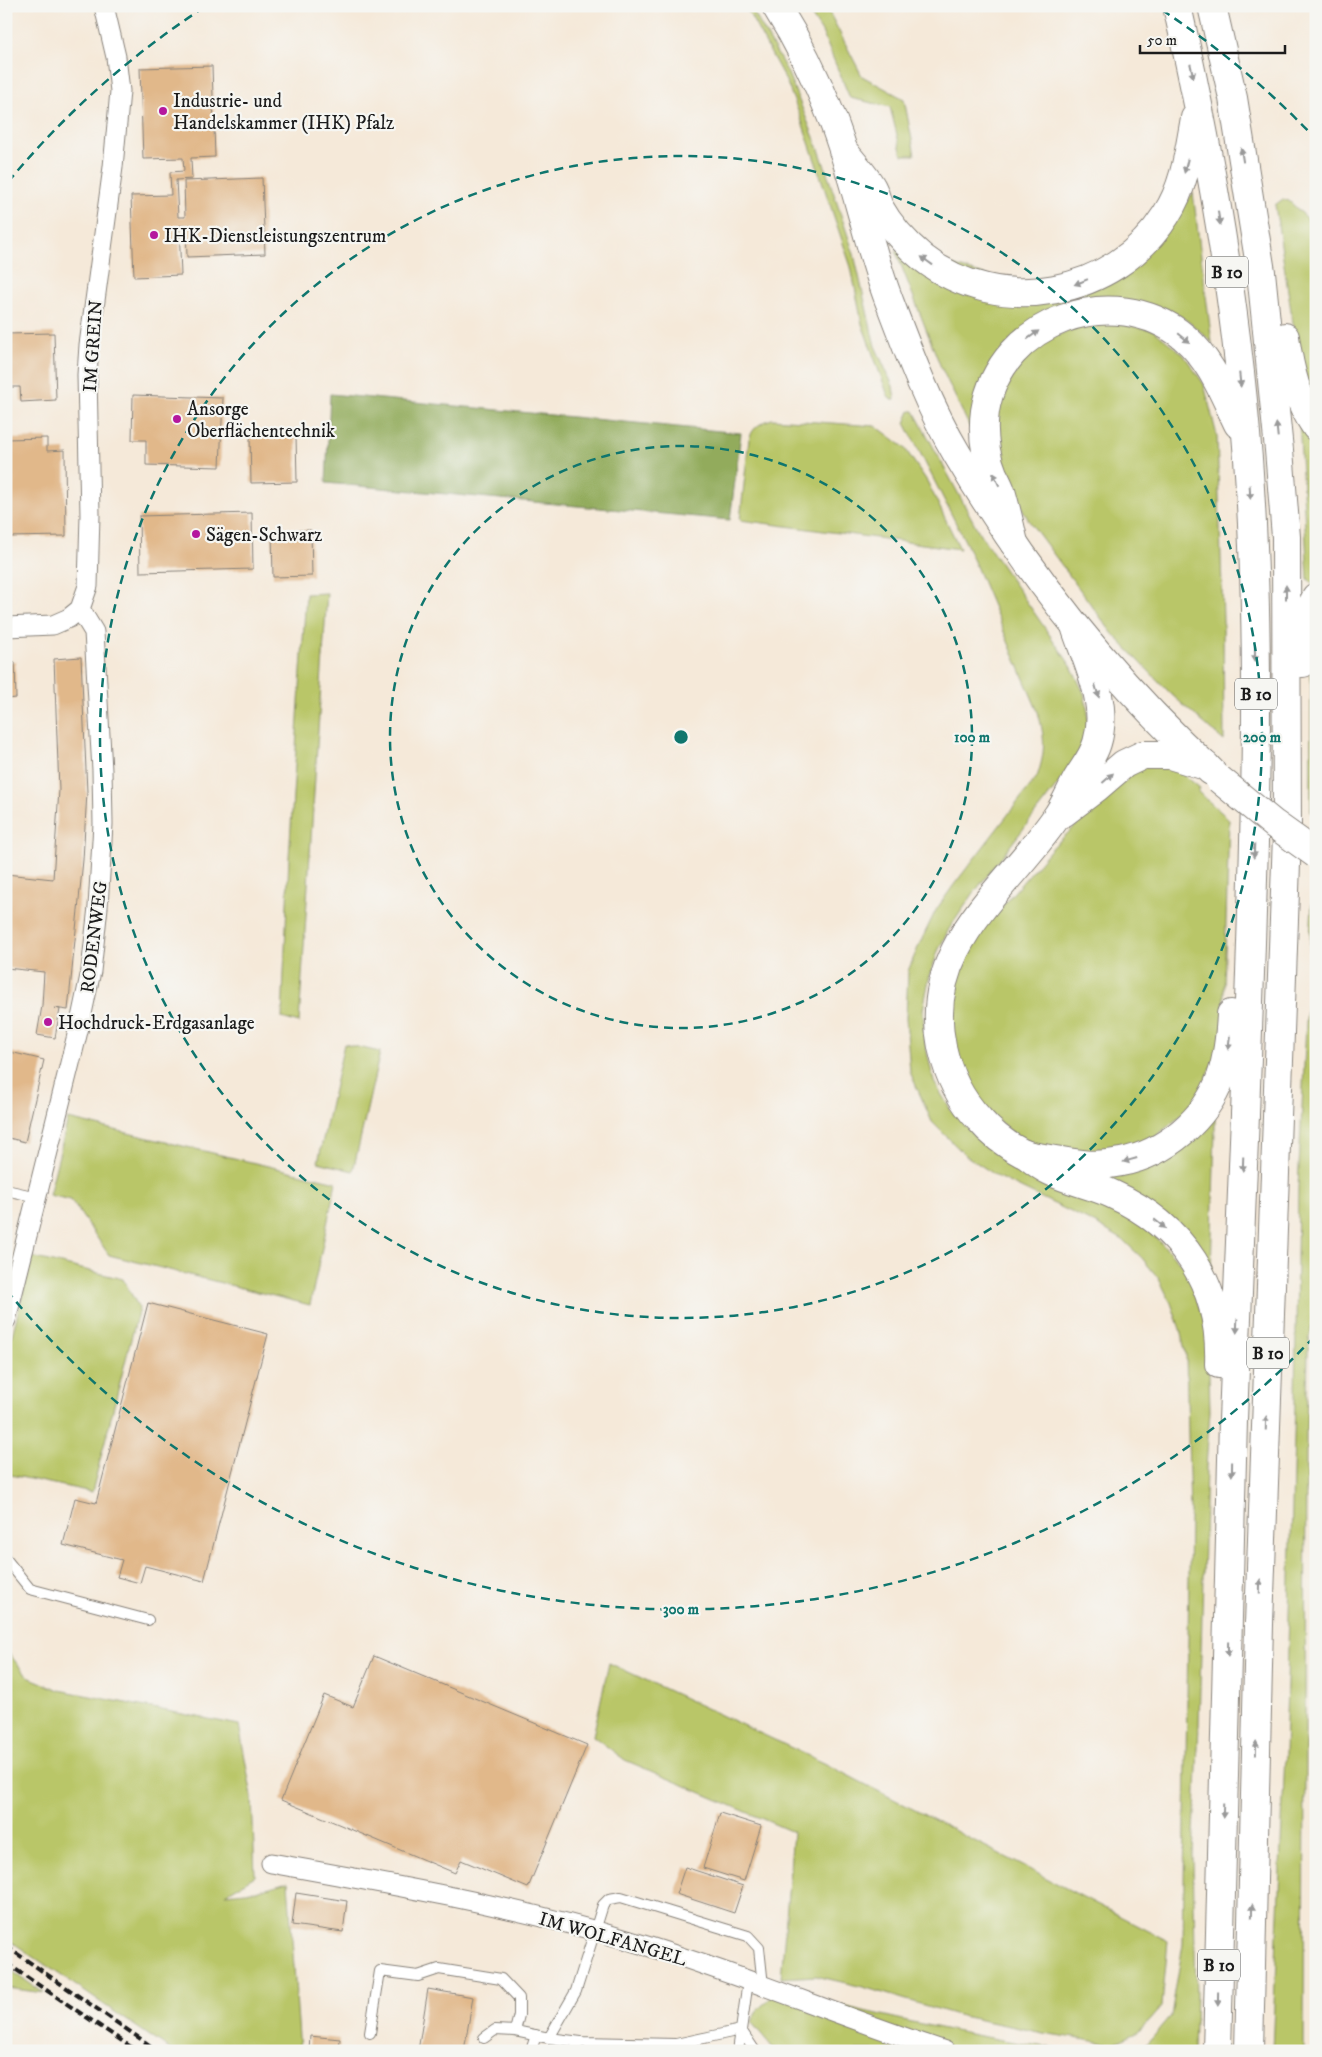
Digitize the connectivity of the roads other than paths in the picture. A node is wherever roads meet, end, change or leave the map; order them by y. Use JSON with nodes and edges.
{"nodes":[{"id":1,"x":104,"y":6,"type":"edge"},
{"id":2,"x":776,"y":6,"type":"edge"},
{"id":3,"x":1177,"y":6,"type":"edge"},
{"id":4,"x":1212,"y":6,"type":"edge"},
{"id":5,"x":1198,"y":102,"type":"junction"},
{"id":6,"x":843,"y":150,"type":"junction"},
{"id":7,"x":1260,"y":272,"type":"junction"},
{"id":8,"x":1316,"y":426,"type":"edge"},
{"id":9,"x":1247,"y":443,"type":"junction"},
{"id":10,"x":1014,"y":543,"type":"junction"},
{"id":11,"x":1316,"y":597,"type":"edge"},
{"id":12,"x":80,"y":609,"type":"junction"},
{"id":13,"x":6,"y":627,"type":"edge"},
{"id":14,"x":1076,"y":628,"type":"junction"},
{"id":15,"x":1287,"y":746,"type":"junction"},
{"id":16,"x":1213,"y":773,"type":"junction"},
{"id":17,"x":1056,"y":818,"type":"junction"},
{"id":18,"x":1316,"y":854,"type":"edge"},
{"id":19,"x":1250,"y":945,"type":"junction"},
{"id":20,"x":1025,"y":1154,"type":"junction"},
{"id":21,"x":6,"y":1190,"type":"edge"},
{"id":22,"x":37,"y":1197,"type":"junction"},
{"id":23,"x":6,"y":1320,"type":"edge"},
{"id":24,"x":1234,"y":1420,"type":"junction"},
{"id":25,"x":6,"y":1559,"type":"edge"},
{"id":26,"x":148,"y":1620,"type":"dead end"},
{"id":27,"x":270,"y":1863,"type":"dead end"},
{"id":28,"x":593,"y":1930,"type":"junction"},
{"id":29,"x":756,"y":1983,"type":"junction"},
{"id":30,"x":741,"y":2030,"type":"junction"},
{"id":31,"x":515,"y":2031,"type":"junction"},
{"id":32,"x":370,"y":2033,"type":"dead end"},
{"id":33,"x":536,"y":2035,"type":"junction"},
{"id":34,"x":484,"y":2038,"type":"dead end"},
{"id":35,"x":549,"y":2038,"type":"junction"},
{"id":36,"x":581,"y":2042,"type":"junction"},
{"id":37,"x":531,"y":2051,"type":"edge"},
{"id":38,"x":569,"y":2051,"type":"edge"},
{"id":39,"x":738,"y":2051,"type":"edge"},
{"id":40,"x":755,"y":2051,"type":"edge"},
{"id":41,"x":945,"y":2051,"type":"edge"},
{"id":42,"x":1217,"y":2051,"type":"edge"},
{"id":43,"x":1249,"y":2051,"type":"edge"}],
"edges":[{"from":1,"to":12,"type":"street","name":"IM GREIN"},
{"from":2,"to":6,"type":"main road"},
{"from":3,"to":5,"type":"main road","number":"B 10","one_way":true},
{"from":7,"to":4,"type":"main road","number":"B 10","one_way":true},
{"from":5,"to":6,"type":"main road","one_way":true},
{"from":5,"to":9,"type":"main road","number":"B 10","one_way":true},
{"from":6,"to":10,"type":"main road"},
{"from":7,"to":8,"type":"main road"},
{"from":15,"to":7,"type":"main road","number":"B 10","one_way":true},
{"from":10,"to":9,"type":"main road","one_way":true},
{"from":9,"to":19,"type":"main road","number":"B 10","one_way":true},
{"from":10,"to":14,"type":"main road"},
{"from":11,"to":15,"type":"main road"},
{"from":12,"to":13,"type":"street"},
{"from":12,"to":22,"type":"street","name":"RODENWEG"},
{"from":14,"to":16,"type":"main road"},
{"from":14,"to":17,"type":"main road","one_way":true},
{"from":43,"to":15,"type":"main road","number":"B 10","one_way":true},
{"from":17,"to":16,"type":"main road","one_way":true},
{"from":16,"to":18,"type":"main road","bridge":true},
{"from":17,"to":20,"type":"main road"},
{"from":19,"to":20,"type":"main road","one_way":true},
{"from":19,"to":24,"type":"main road","number":"B 10","one_way":true},
{"from":20,"to":24,"type":"main road","one_way":true},
{"from":21,"to":22,"type":"lane"},
{"from":22,"to":23,"type":"street","name":"RODENWEG"},
{"from":24,"to":42,"type":"main road","number":"B 10","one_way":true},
{"from":25,"to":26,"type":"lane"},
{"from":27,"to":28,"type":"street","name":"IM WOLFANGEL"},
{"from":28,"to":29,"type":"street","name":"IM WOLFANGEL"},
{"from":28,"to":29,"type":"lane"},
{"from":28,"to":35,"type":"lane"},
{"from":29,"to":30,"type":"lane"},
{"from":29,"to":41,"type":"street","name":"IM WOLFANGEL"},
{"from":30,"to":36,"type":"lane"},
{"from":30,"to":39,"type":"lane"},
{"from":30,"to":40,"type":"lane"},
{"from":31,"to":32,"type":"lane"},
{"from":31,"to":33,"type":"lane"},
{"from":31,"to":34,"type":"lane"},
{"from":33,"to":35,"type":"lane"},
{"from":33,"to":37,"type":"lane"},
{"from":35,"to":36,"type":"lane"},
{"from":36,"to":38,"type":"lane"}]}
